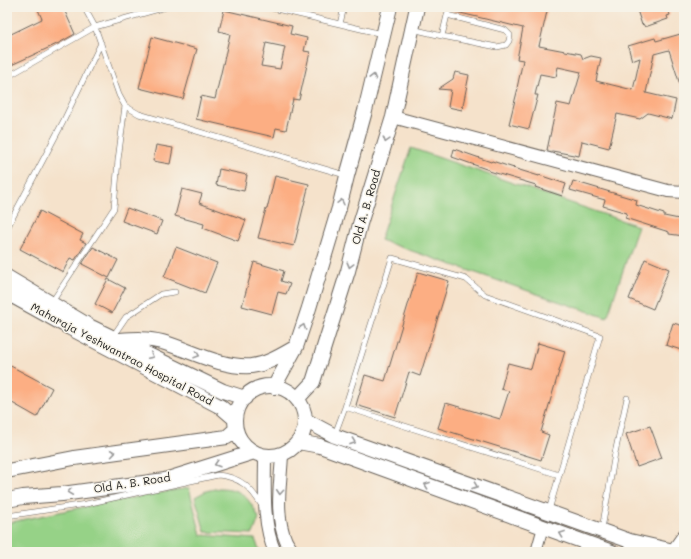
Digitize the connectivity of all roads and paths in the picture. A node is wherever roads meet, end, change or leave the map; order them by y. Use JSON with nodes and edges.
{"nodes":[{"id":1,"x":84,"y":7,"type":"edge"},
{"id":2,"x":166,"y":7,"type":"edge"},
{"id":3,"x":268,"y":7,"type":"edge"},
{"id":4,"x":344,"y":7,"type":"edge"},
{"id":5,"x":390,"y":7,"type":"edge"},
{"id":6,"x":417,"y":7,"type":"edge"},
{"id":7,"x":449,"y":7,"type":"edge"},
{"id":8,"x":447,"y":16,"type":"junction"},
{"id":9,"x":340,"y":24,"type":"junction"},
{"id":10,"x":95,"y":27,"type":"junction"},
{"id":11,"x":412,"y":29,"type":"junction"},
{"id":12,"x":384,"y":35,"type":"junction"},
{"id":13,"x":442,"y":36,"type":"junction"},
{"id":14,"x":101,"y":43,"type":"junction"},
{"id":15,"x":7,"y":78,"type":"edge"},
{"id":16,"x":125,"y":106,"type":"junction"},
{"id":17,"x":393,"y":117,"type":"junction"},
{"id":18,"x":347,"y":176,"type":"junction"},
{"id":19,"x":684,"y":192,"type":"edge"},
{"id":20,"x":7,"y":228,"type":"edge"},
{"id":21,"x":7,"y":277,"type":"edge"},
{"id":22,"x":7,"y":292,"type":"edge"},
{"id":23,"x":175,"y":292,"type":"dead end"},
{"id":24,"x":52,"y":303,"type":"junction"},
{"id":25,"x":116,"y":339,"type":"junction"},
{"id":26,"x":296,"y":347,"type":"junction"},
{"id":27,"x":274,"y":387,"type":"junction"},
{"id":28,"x":245,"y":398,"type":"junction"},
{"id":29,"x":627,"y":398,"type":"dead end"},
{"id":30,"x":297,"y":399,"type":"junction"},
{"id":31,"x":344,"y":407,"type":"junction"},
{"id":32,"x":305,"y":420,"type":"junction"},
{"id":33,"x":236,"y":424,"type":"junction"},
{"id":34,"x":335,"y":436,"type":"junction"},
{"id":35,"x":298,"y":442,"type":"junction"},
{"id":36,"x":260,"y":454,"type":"junction"},
{"id":37,"x":282,"y":454,"type":"junction"},
{"id":38,"x":7,"y":471,"type":"edge"},
{"id":39,"x":559,"y":475,"type":"junction"},
{"id":40,"x":7,"y":500,"type":"edge"},
{"id":41,"x":548,"y":511,"type":"junction"},
{"id":42,"x":266,"y":514,"type":"junction"},
{"id":43,"x":7,"y":516,"type":"edge"},
{"id":44,"x":543,"y":527,"type":"junction"},
{"id":45,"x":602,"y":530,"type":"junction"},
{"id":46,"x":684,"y":535,"type":"edge"},
{"id":47,"x":275,"y":552,"type":"edge"},
{"id":48,"x":293,"y":552,"type":"edge"},
{"id":49,"x":536,"y":552,"type":"edge"},
{"id":50,"x":612,"y":552,"type":"edge"},
{"id":51,"x":674,"y":552,"type":"edge"}],
"edges":[{"from":1,"to":10,"type":"lane"},
{"from":2,"to":10,"type":"lane"},
{"from":3,"to":9,"type":"lane"},
{"from":4,"to":9,"type":"lane"},
{"from":5,"to":12,"type":"main road"},
{"from":6,"to":11,"type":"main road","name":"Old A. B. Road"},
{"from":7,"to":8,"type":"lane"},
{"from":8,"to":13,"type":"lane"},
{"from":8,"to":13,"type":"lane"},
{"from":9,"to":12,"type":"lane"},
{"from":10,"to":14,"type":"lane"},
{"from":10,"to":15,"type":"lane"},
{"from":11,"to":13,"type":"lane"},
{"from":11,"to":17,"type":"main road","name":"Old A. B. Road"},
{"from":18,"to":12,"type":"main road","one_way":true},
{"from":14,"to":16,"type":"lane"},
{"from":14,"to":20,"type":"lane"},
{"from":16,"to":18,"type":"lane"},
{"from":16,"to":24,"type":"lane"},
{"from":17,"to":19,"type":"street"},
{"from":17,"to":30,"type":"main road","name":"Old A. B. Road","one_way":true},
{"from":26,"to":18,"type":"main road","one_way":true},
{"from":21,"to":24,"type":"main road","name":"Maharaja Yeshwantrao Hospital Road"},
{"from":22,"to":33,"type":"main road","name":"Maharaja Yeshwantrao Hospital Road"},
{"from":23,"to":25,"type":"lane"},
{"from":24,"to":25,"type":"main road","name":"Maharaja Yeshwantrao Hospital Road"},
{"from":25,"to":26,"type":"main road","one_way":true},
{"from":25,"to":28,"type":"main road","name":"Maharaja Yeshwantrao Hospital Road","one_way":true},
{"from":26,"to":27,"type":"main road"},
{"from":27,"to":28,"type":"main road"},
{"from":27,"to":30,"type":"main road"},
{"from":28,"to":33,"type":"main road"},
{"from":29,"to":45,"type":"lane"},
{"from":30,"to":32,"type":"main road"},
{"from":31,"to":34,"type":"lane"},
{"from":31,"to":39,"type":"lane"},
{"from":31,"to":39,"type":"lane"},
{"from":32,"to":34,"type":"main road"},
{"from":32,"to":35,"type":"main road"},
{"from":33,"to":36,"type":"main road"},
{"from":38,"to":33,"type":"main road","one_way":true},
{"from":34,"to":41,"type":"main road","one_way":true},
{"from":35,"to":37,"type":"main road"},
{"from":44,"to":35,"type":"main road","one_way":true},
{"from":36,"to":37,"type":"main road"},
{"from":36,"to":40,"type":"main road","name":"Old A. B. Road","one_way":true},
{"from":36,"to":42,"type":"street"},
{"from":37,"to":48,"type":"street","one_way":true},
{"from":39,"to":41,"type":"lane"},
{"from":41,"to":45,"type":"main road"},
{"from":42,"to":43,"type":"lane"},
{"from":42,"to":47,"type":"street"},
{"from":44,"to":49,"type":"street"},
{"from":50,"to":44,"type":"main road","one_way":true},
{"from":45,"to":51,"type":"main road"},
{"from":46,"to":51,"type":"street"}]}
